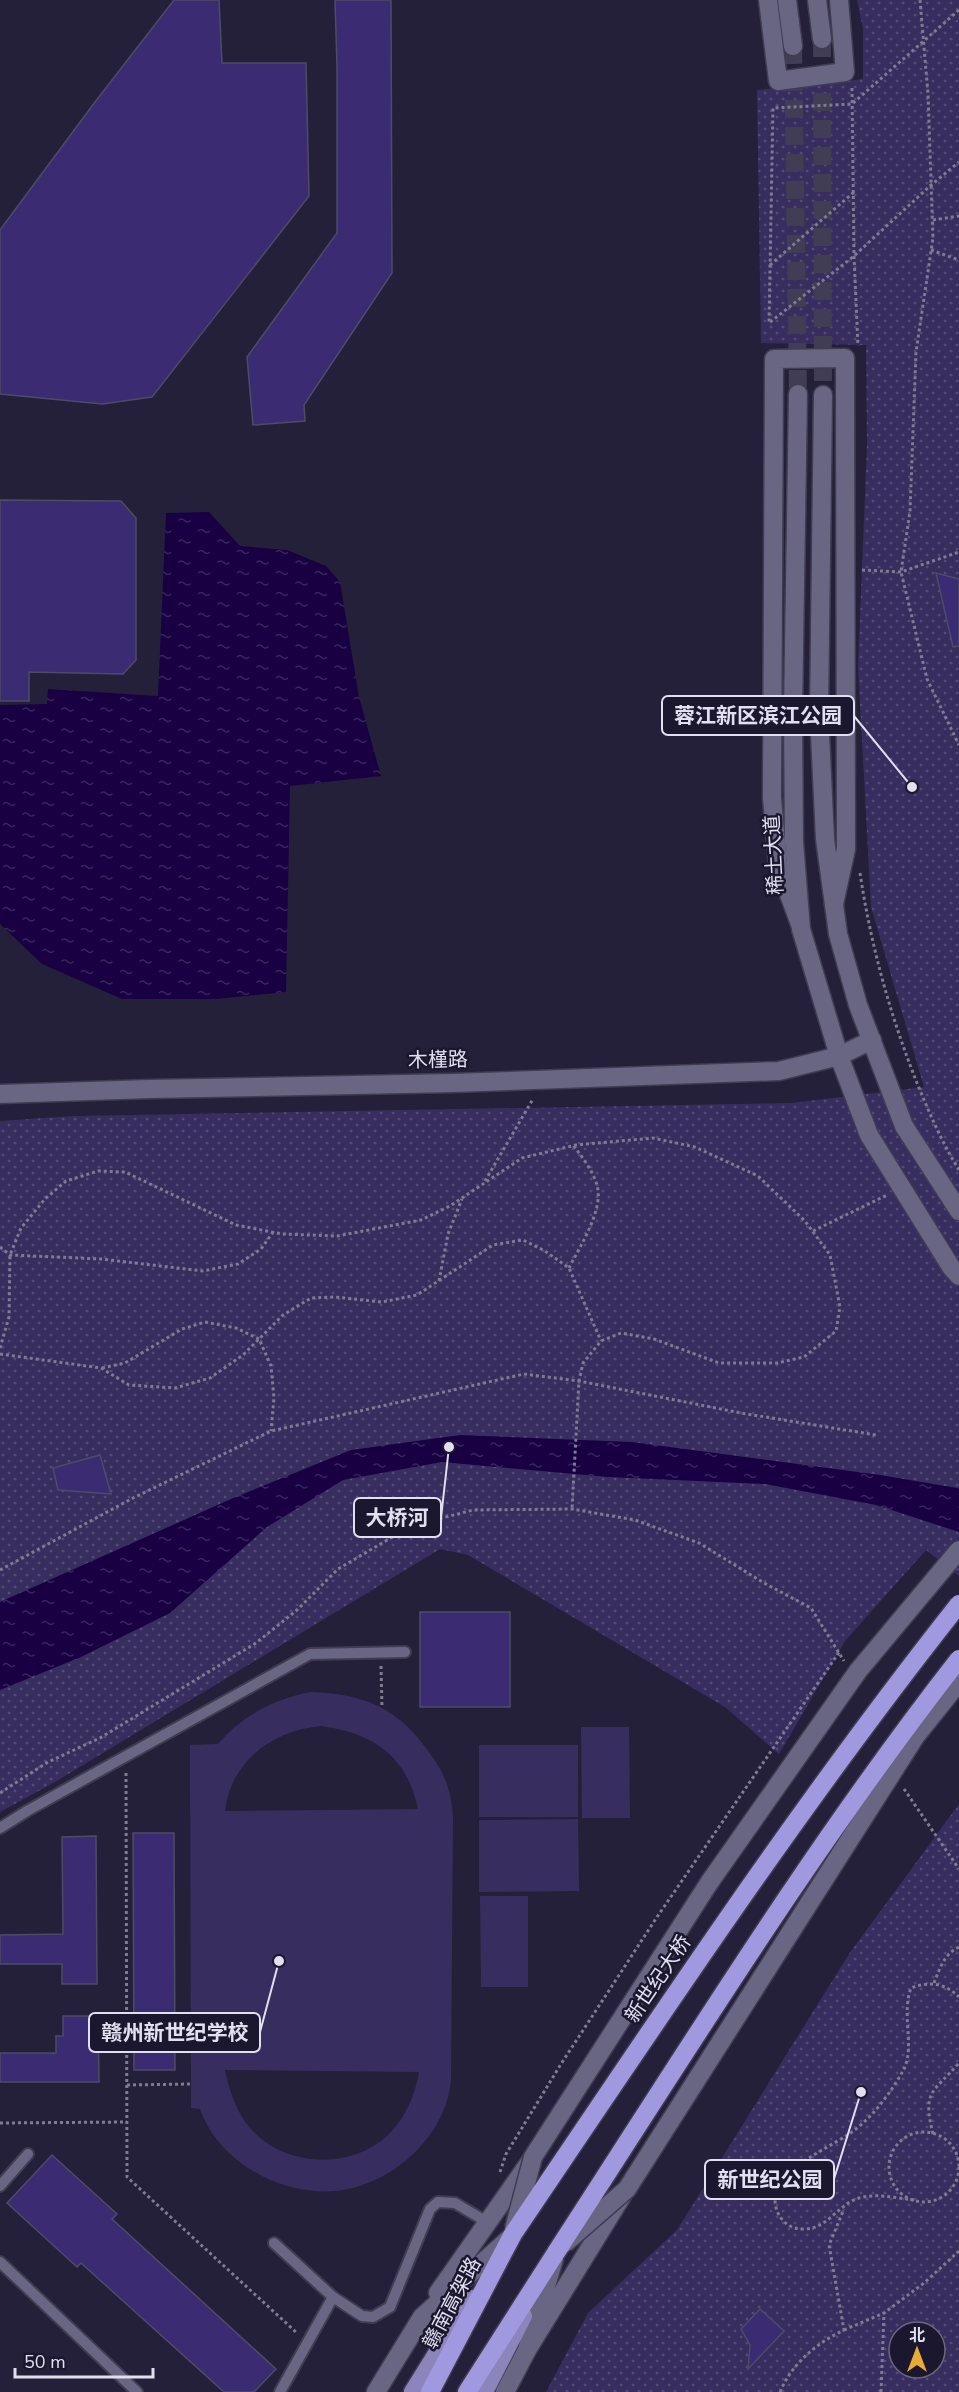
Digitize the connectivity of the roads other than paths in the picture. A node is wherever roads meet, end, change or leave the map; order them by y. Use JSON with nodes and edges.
{"nodes":[{"id":1,"x":768,"y":0,"type":"edge"},
{"id":2,"x":787,"y":0,"type":"edge"},
{"id":3,"x":817,"y":0,"type":"edge"},
{"id":4,"x":838,"y":0,"type":"edge"},
{"id":5,"x":822,"y":39,"type":"tunnel mouth"},
{"id":6,"x":793,"y":46,"type":"tunnel mouth"},
{"id":7,"x":798,"y":394,"type":"tunnel mouth"},
{"id":8,"x":823,"y":395,"type":"tunnel mouth"},
{"id":9,"x":834,"y":904,"type":"junction"},
{"id":10,"x":800,"y":924,"type":"junction"},
{"id":11,"x":872,"y":1040,"type":"junction"},
{"id":12,"x":839,"y":1056,"type":"junction"},
{"id":13,"x":0,"y":1094,"type":"edge"},
{"id":14,"x":959,"y":1211,"type":"edge"},
{"id":15,"x":959,"y":1276,"type":"edge"},
{"id":16,"x":959,"y":1550,"type":"edge"},
{"id":17,"x":959,"y":1604,"type":"edge"},
{"id":18,"x":405,"y":1652,"type":"dead end"},
{"id":19,"x":959,"y":1659,"type":"edge"},
{"id":20,"x":959,"y":1682,"type":"edge"},
{"id":21,"x":0,"y":1828,"type":"edge"},
{"id":22,"x":28,"y":2154,"type":"dead end"},
{"id":23,"x":533,"y":2157,"type":"junction"},
{"id":24,"x":0,"y":2186,"type":"edge"},
{"id":25,"x":627,"y":2189,"type":"junction"},
{"id":26,"x":487,"y":2222,"type":"junction"},
{"id":27,"x":513,"y":2234,"type":"junction"},
{"id":28,"x":274,"y":2243,"type":"dead end"},
{"id":29,"x":557,"y":2251,"type":"junction"},
{"id":30,"x":0,"y":2262,"type":"edge"},
{"id":31,"x":333,"y":2297,"type":"junction"},
{"id":32,"x":422,"y":2317,"type":"junction"},
{"id":33,"x":527,"y":2350,"type":"junction"},
{"id":34,"x":137,"y":2392,"type":"edge"},
{"id":35,"x":280,"y":2392,"type":"edge"},
{"id":36,"x":376,"y":2392,"type":"edge"},
{"id":37,"x":413,"y":2392,"type":"edge"},
{"id":38,"x":430,"y":2392,"type":"edge"},
{"id":39,"x":467,"y":2392,"type":"edge"},
{"id":40,"x":484,"y":2392,"type":"edge"},
{"id":41,"x":505,"y":2392,"type":"edge"}],
"edges":[{"from":1,"to":4,"type":"street"},
{"from":2,"to":6,"type":"street"},
{"from":3,"to":5,"type":"street"},
{"from":7,"to":10,"type":"street","name":"稀土大道"},
{"from":8,"to":9,"type":"street"},
{"from":9,"to":10,"type":"street"},
{"from":9,"to":11,"type":"street"},
{"from":10,"to":12,"type":"street","name":"稀土大道"},
{"from":11,"to":12,"type":"street","name":"木槿路"},
{"from":11,"to":14,"type":"street"},
{"from":12,"to":13,"type":"street","name":"木槿路"},
{"from":12,"to":15,"type":"street","name":"稀土大道"},
{"from":16,"to":23,"type":"street","bridge":true},
{"from":17,"to":27,"type":"highway","name":"新世纪大桥","bridge":true},
{"from":18,"to":21,"type":"lane"},
{"from":19,"to":29,"type":"highway","bridge":true},
{"from":20,"to":25,"type":"street","bridge":true},
{"from":22,"to":24,"type":"lane"},
{"from":23,"to":26,"type":"street"},
{"from":23,"to":27,"type":"street","bridge":true},
{"from":25,"to":29,"type":"street","bridge":true},
{"from":25,"to":33,"type":"street"},
{"from":26,"to":31,"type":"lane"},
{"from":26,"to":32,"type":"street"},
{"from":27,"to":32,"type":"street"},
{"from":27,"to":37,"type":"main road","name":"新世纪大桥"},
{"from":27,"to":38,"type":"highway","name":"赣南高架路"},
{"from":28,"to":31,"type":"lane"},
{"from":29,"to":33,"type":"street"},
{"from":29,"to":39,"type":"highway"},
{"from":29,"to":40,"type":"main road"},
{"from":30,"to":34,"type":"lane"},
{"from":31,"to":35,"type":"lane"},
{"from":32,"to":36,"type":"street"},
{"from":33,"to":41,"type":"street"}]}
